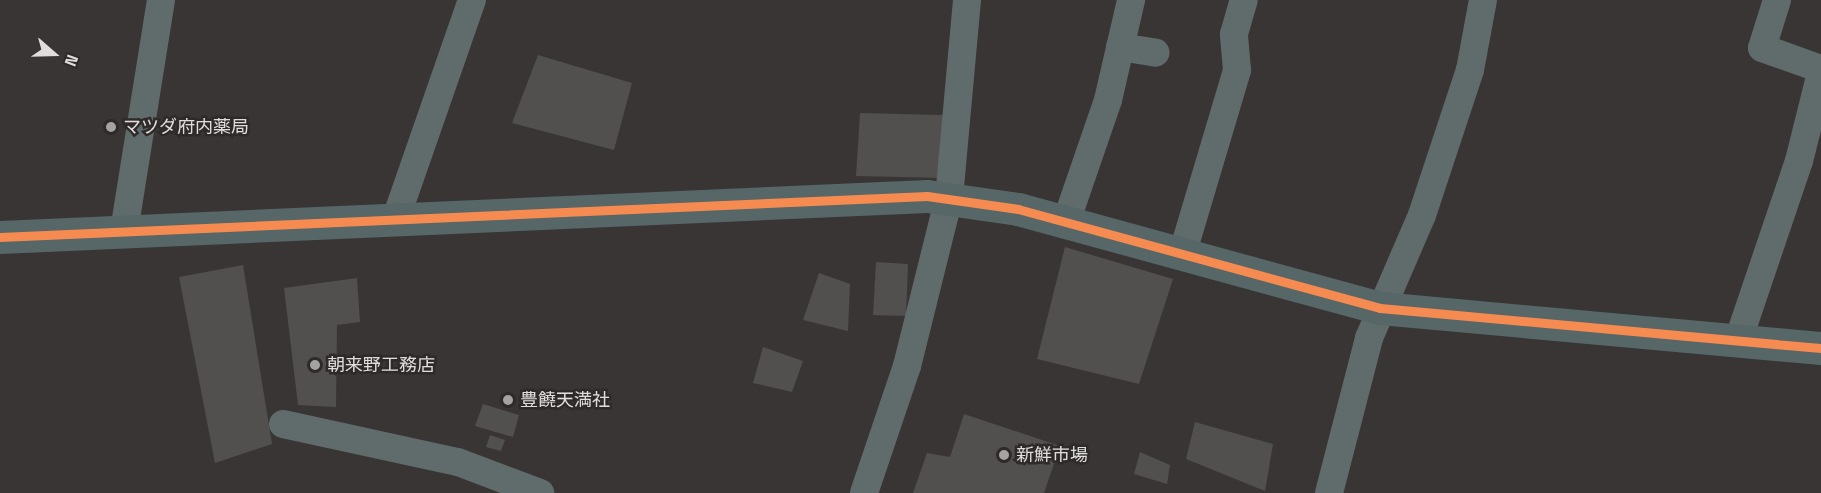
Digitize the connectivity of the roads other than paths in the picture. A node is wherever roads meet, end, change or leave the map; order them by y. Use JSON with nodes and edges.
{"nodes":[{"id":1,"x":161,"y":0,"type":"edge"},
{"id":2,"x":472,"y":0,"type":"edge"},
{"id":3,"x":967,"y":0,"type":"edge"},
{"id":4,"x":1131,"y":0,"type":"edge"},
{"id":5,"x":1244,"y":0,"type":"edge"},
{"id":6,"x":1483,"y":0,"type":"edge"},
{"id":7,"x":1777,"y":0,"type":"edge"},
{"id":8,"x":1120,"y":47,"type":"junction"},
{"id":9,"x":1156,"y":53,"type":"dead end"},
{"id":10,"x":1821,"y":71,"type":"edge"},
{"id":11,"x":949,"y":198,"type":"junction"},
{"id":12,"x":396,"y":218,"type":"junction"},
{"id":13,"x":1066,"y":222,"type":"junction"},
{"id":14,"x":124,"y":231,"type":"junction"},
{"id":15,"x":0,"y":237,"type":"edge"},
{"id":16,"x":1182,"y":255,"type":"junction"},
{"id":17,"x":1380,"y":308,"type":"junction"},
{"id":18,"x":1738,"y":341,"type":"junction"},
{"id":19,"x":1821,"y":348,"type":"edge"},
{"id":20,"x":283,"y":424,"type":"dead end"},
{"id":21,"x":540,"y":493,"type":"edge"},
{"id":22,"x":864,"y":493,"type":"edge"},
{"id":23,"x":1329,"y":493,"type":"edge"}],
"edges":[{"from":1,"to":14,"type":"street"},
{"from":2,"to":12,"type":"street"},
{"from":3,"to":11,"type":"street"},
{"from":4,"to":8,"type":"street"},
{"from":5,"to":16,"type":"street"},
{"from":6,"to":17,"type":"street"},
{"from":7,"to":10,"type":"street"},
{"from":8,"to":9,"type":"street"},
{"from":8,"to":13,"type":"street"},
{"from":10,"to":18,"type":"street"},
{"from":11,"to":12,"type":"street"},
{"from":11,"to":13,"type":"street"},
{"from":11,"to":22,"type":"street"},
{"from":12,"to":14,"type":"street"},
{"from":13,"to":16,"type":"street"},
{"from":14,"to":15,"type":"street"},
{"from":16,"to":17,"type":"street"},
{"from":17,"to":18,"type":"street"},
{"from":17,"to":23,"type":"street"},
{"from":18,"to":19,"type":"street"},
{"from":20,"to":21,"type":"street"}]}
